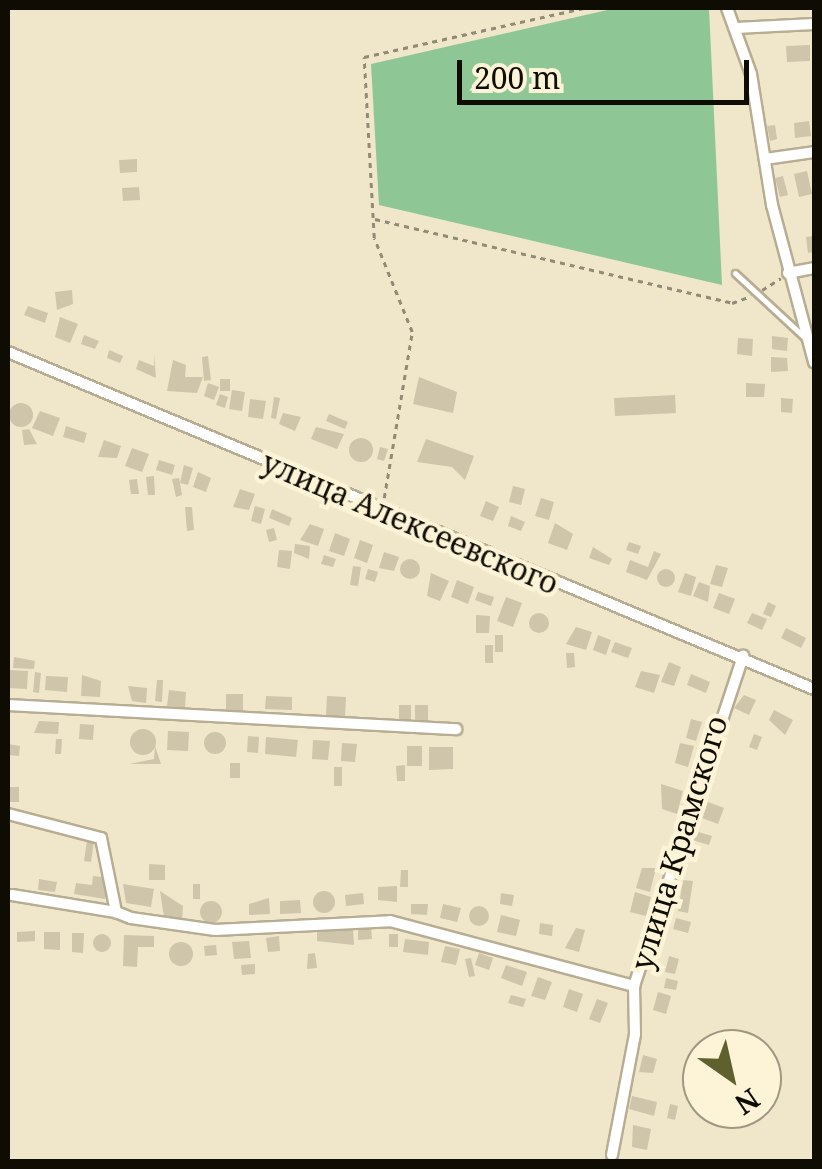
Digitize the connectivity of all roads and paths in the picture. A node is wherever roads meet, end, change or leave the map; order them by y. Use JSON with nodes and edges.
{"nodes":[{"id":1,"x":584,"y":8,"type":"edge"},
{"id":2,"x":727,"y":8,"type":"edge"},
{"id":3,"x":814,"y":24,"type":"edge"},
{"id":4,"x":736,"y":28,"type":"junction"},
{"id":5,"x":814,"y":152,"type":"edge"},
{"id":6,"x":764,"y":160,"type":"junction"},
{"id":7,"x":373,"y":219,"type":"junction"},
{"id":8,"x":814,"y":268,"type":"edge"},
{"id":9,"x":788,"y":272,"type":"junction"},
{"id":10,"x":735,"y":273,"type":"dead end"},
{"id":11,"x":757,"y":294,"type":"junction"},
{"id":12,"x":804,"y":337,"type":"junction"},
{"id":13,"x":8,"y":352,"type":"edge"},
{"id":14,"x":814,"y":362,"type":"edge"},
{"id":15,"x":380,"y":512,"type":"junction"},
{"id":16,"x":743,"y":656,"type":"junction"},
{"id":17,"x":814,"y":689,"type":"edge"},
{"id":18,"x":8,"y":705,"type":"edge"},
{"id":19,"x":456,"y":729,"type":"dead end"},
{"id":20,"x":8,"y":814,"type":"edge"},
{"id":21,"x":12,"y":895,"type":"dead end"},
{"id":22,"x":116,"y":912,"type":"junction"},
{"id":23,"x":634,"y":986,"type":"junction"},
{"id":24,"x":612,"y":1154,"type":"dead end"}],
"edges":[{"from":1,"to":7,"type":"path"},
{"from":2,"to":4,"type":"street"},
{"from":3,"to":4,"type":"street"},
{"from":4,"to":6,"type":"street"},
{"from":5,"to":6,"type":"street"},
{"from":6,"to":9,"type":"street"},
{"from":7,"to":11,"type":"path"},
{"from":7,"to":15,"type":"path"},
{"from":8,"to":9,"type":"street"},
{"from":9,"to":11,"type":"path"},
{"from":9,"to":12,"type":"street"},
{"from":10,"to":11,"type":"lane"},
{"from":11,"to":12,"type":"lane"},
{"from":12,"to":14,"type":"street"},
{"from":13,"to":15,"type":"street","name":"улица Алексеевского"},
{"from":15,"to":16,"type":"street","name":"улица Алексеевского"},
{"from":16,"to":17,"type":"street","name":"улица Алексеевского"},
{"from":16,"to":23,"type":"street","name":"улица Крамского"},
{"from":18,"to":19,"type":"street"},
{"from":20,"to":22,"type":"street"},
{"from":21,"to":22,"type":"street","name":"улица Крамского"},
{"from":22,"to":23,"type":"street","name":"улица Крамского"},
{"from":23,"to":24,"type":"street"}]}
